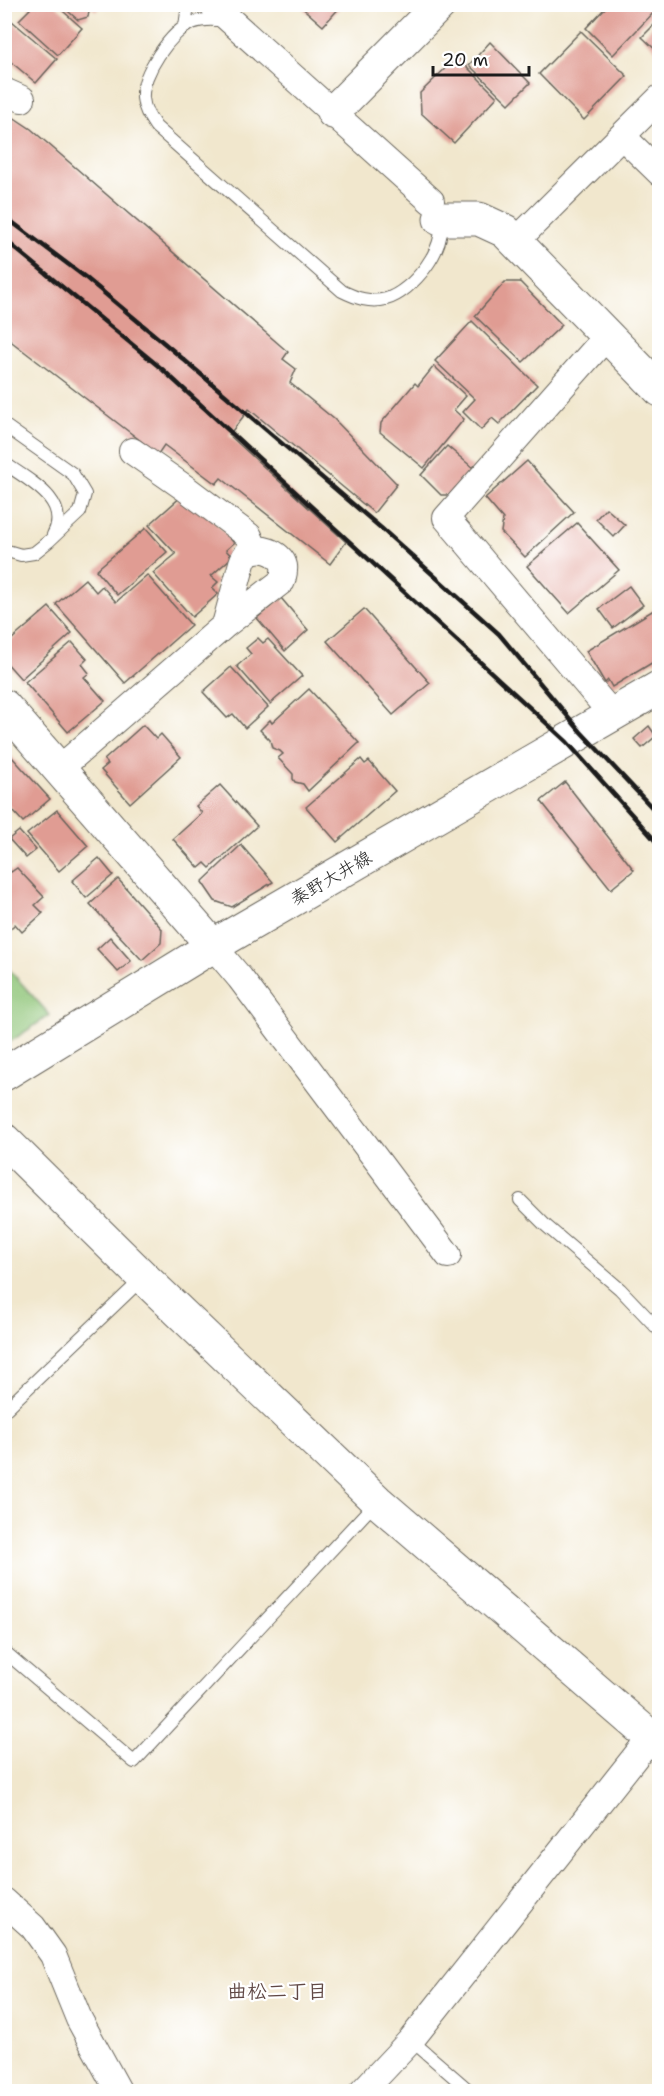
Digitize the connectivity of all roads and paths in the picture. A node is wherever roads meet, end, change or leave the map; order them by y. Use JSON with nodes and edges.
{"nodes":[{"id":1,"x":188,"y":4,"type":"edge"},
{"id":2,"x":212,"y":4,"type":"edge"},
{"id":3,"x":440,"y":4,"type":"edge"},
{"id":4,"x":232,"y":22,"type":"junction"},
{"id":5,"x":185,"y":27,"type":"junction"},
{"id":6,"x":660,"y":98,"type":"edge"},
{"id":7,"x":333,"y":112,"type":"junction"},
{"id":8,"x":622,"y":136,"type":"junction"},
{"id":9,"x":660,"y":173,"type":"edge"},
{"id":10,"x":435,"y":210,"type":"junction"},
{"id":11,"x":516,"y":241,"type":"junction"},
{"id":12,"x":607,"y":336,"type":"junction"},
{"id":13,"x":660,"y":390,"type":"edge"},
{"id":14,"x":4,"y":425,"type":"edge"},
{"id":15,"x":132,"y":451,"type":"dead end"},
{"id":16,"x":4,"y":463,"type":"edge"},
{"id":17,"x":50,"y":541,"type":"junction"},
{"id":18,"x":4,"y":550,"type":"edge"},
{"id":19,"x":255,"y":550,"type":"junction"},
{"id":20,"x":225,"y":626,"type":"junction"},
{"id":21,"x":660,"y":687,"type":"edge"},
{"id":22,"x":4,"y":706,"type":"edge"},
{"id":23,"x":612,"y":714,"type":"junction"},
{"id":24,"x":59,"y":768,"type":"junction"},
{"id":25,"x":213,"y":946,"type":"junction"},
{"id":26,"x":4,"y":1074,"type":"edge"},
{"id":27,"x":4,"y":1140,"type":"edge"},
{"id":28,"x":520,"y":1200,"type":"dead end"},
{"id":29,"x":448,"y":1255,"type":"dead end"},
{"id":30,"x":143,"y":1277,"type":"junction"},
{"id":31,"x":658,"y":1328,"type":"edge"},
{"id":32,"x":4,"y":1411,"type":"edge"},
{"id":33,"x":376,"y":1501,"type":"junction"},
{"id":34,"x":4,"y":1651,"type":"edge"},
{"id":35,"x":655,"y":1741,"type":"edge"},
{"id":36,"x":4,"y":1901,"type":"edge"},
{"id":37,"x":411,"y":2040,"type":"junction"},
{"id":38,"x":119,"y":2091,"type":"edge"},
{"id":39,"x":362,"y":2091,"type":"edge"},
{"id":40,"x":471,"y":2091,"type":"edge"}],
"edges":[{"from":1,"to":5,"type":"lane"},
{"from":2,"to":4,"type":"street"},
{"from":3,"to":7,"type":"street"},
{"from":4,"to":5,"type":"lane"},
{"from":4,"to":7,"type":"street"},
{"from":5,"to":10,"type":"lane"},
{"from":6,"to":8,"type":"street"},
{"from":7,"to":10,"type":"street"},
{"from":8,"to":9,"type":"street"},
{"from":8,"to":11,"type":"street"},
{"from":10,"to":11,"type":"street"},
{"from":11,"to":12,"type":"street"},
{"from":12,"to":13,"type":"street"},
{"from":12,"to":23,"type":"street"},
{"from":14,"to":17,"type":"lane"},
{"from":15,"to":19,"type":"street"},
{"from":16,"to":17,"type":"lane"},
{"from":17,"to":18,"type":"lane"},
{"from":19,"to":20,"type":"street"},
{"from":19,"to":20,"type":"street"},
{"from":20,"to":24,"type":"street"},
{"from":21,"to":23,"type":"street","name":"秦野大井線"},
{"from":22,"to":24,"type":"street"},
{"from":23,"to":25,"type":"street","name":"秦野大井線"},
{"from":24,"to":25,"type":"street"},
{"from":25,"to":26,"type":"street","name":"秦野大井線"},
{"from":25,"to":29,"type":"street"},
{"from":27,"to":30,"type":"street"},
{"from":28,"to":31,"type":"lane"},
{"from":30,"to":32,"type":"lane"},
{"from":30,"to":33,"type":"street"},
{"from":33,"to":34,"type":"lane"},
{"from":33,"to":35,"type":"street"},
{"from":35,"to":37,"type":"street"},
{"from":36,"to":38,"type":"street"},
{"from":37,"to":39,"type":"street"},
{"from":37,"to":40,"type":"lane"}]}
